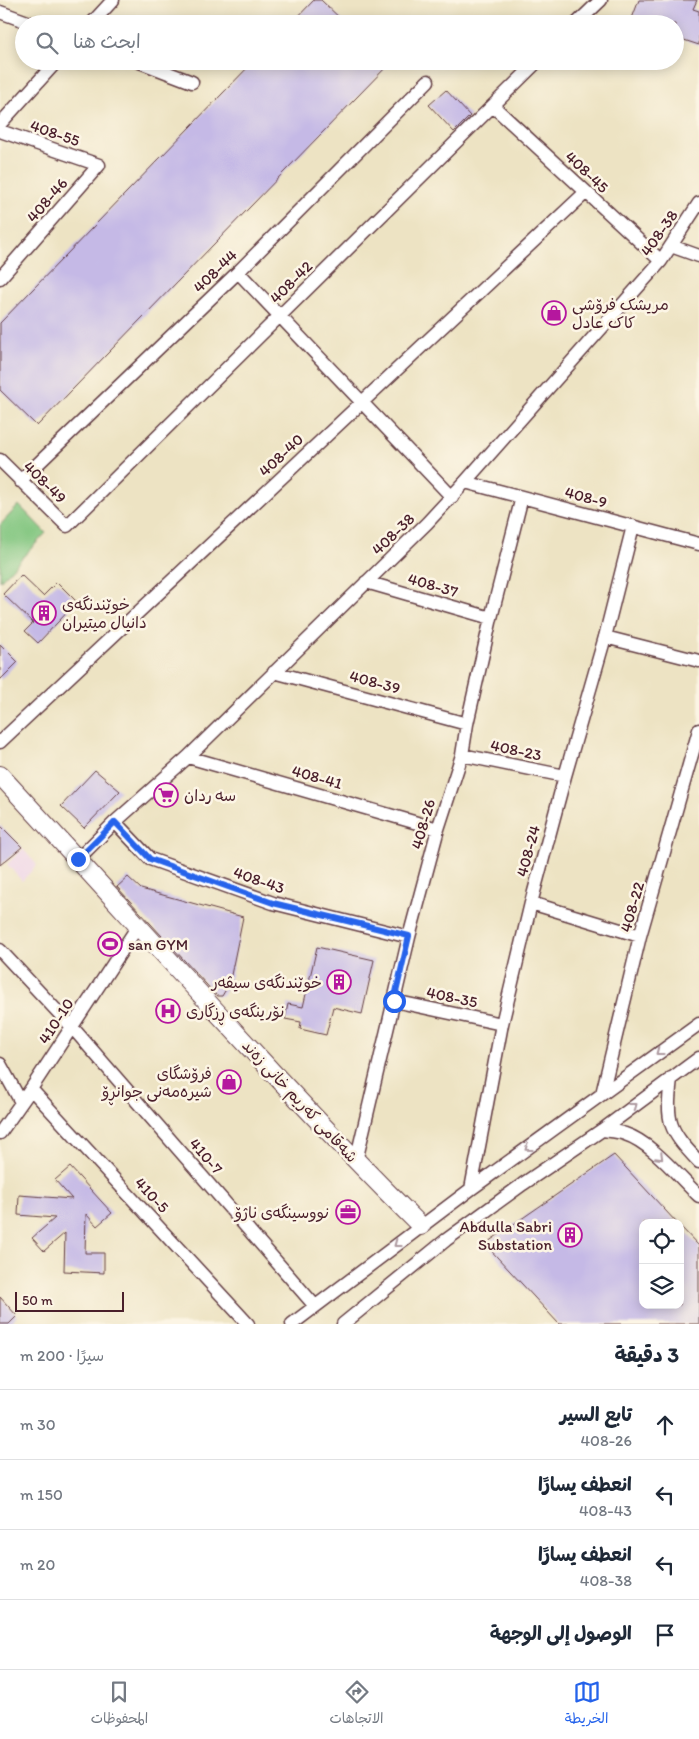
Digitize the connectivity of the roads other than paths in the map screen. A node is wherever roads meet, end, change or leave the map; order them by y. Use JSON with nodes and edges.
{"nodes":[{"id":1,"x":113,"y":0,"type":"edge"},
{"id":2,"x":600,"y":0,"type":"edge"},
{"id":3,"x":0,"y":12,"type":"edge"},
{"id":4,"x":99,"y":15,"type":"edge"},
{"id":5,"x":585,"y":15,"type":"edge"},
{"id":6,"x":15,"y":17,"type":"edge"},
{"id":7,"x":49,"y":70,"type":"edge"},
{"id":8,"x":161,"y":70,"type":"edge"},
{"id":9,"x":529,"y":70,"type":"edge"},
{"id":10,"x":428,"y":81,"type":"dead end"},
{"id":11,"x":192,"y":82,"type":"dead end"},
{"id":12,"x":493,"y":106,"type":"junction"},
{"id":13,"x":0,"y":124,"type":"edge"},
{"id":14,"x":0,"y":131,"type":"edge"},
{"id":15,"x":99,"y":166,"type":"joint"},
{"id":16,"x":586,"y":193,"type":"junction"},
{"id":17,"x":699,"y":203,"type":"edge"},
{"id":18,"x":671,"y":246,"type":"junction"},
{"id":19,"x":699,"y":256,"type":"edge"},
{"id":20,"x":661,"y":261,"type":"junction"},
{"id":21,"x":238,"y":272,"type":"junction"},
{"id":22,"x":0,"y":278,"type":"edge"},
{"id":23,"x":279,"y":317,"type":"junction"},
{"id":24,"x":362,"y":402,"type":"junction"},
{"id":25,"x":0,"y":460,"type":"edge"},
{"id":26,"x":20,"y":481,"type":"junction"},
{"id":27,"x":465,"y":482,"type":"junction"},
{"id":28,"x":452,"y":497,"type":"junction"},
{"id":29,"x":522,"y":497,"type":"junction"},
{"id":30,"x":67,"y":526,"type":"joint"},
{"id":31,"x":633,"y":526,"type":"junction"},
{"id":32,"x":699,"y":544,"type":"edge"},
{"id":33,"x":366,"y":582,"type":"junction"},
{"id":34,"x":491,"y":618,"type":"junction"},
{"id":35,"x":605,"y":637,"type":"junction"},
{"id":36,"x":699,"y":661,"type":"edge"},
{"id":37,"x":274,"y":672,"type":"junction"},
{"id":38,"x":466,"y":724,"type":"junction"},
{"id":39,"x":699,"y":730,"type":"edge"},
{"id":40,"x":0,"y":742,"type":"edge"},
{"id":41,"x":462,"y":755,"type":"junction"},
{"id":42,"x":188,"y":756,"type":"junction"},
{"id":43,"x":0,"y":775,"type":"edge"},
{"id":44,"x":565,"y":776,"type":"junction"},
{"id":45,"x":115,"y":822,"type":"junction"},
{"id":46,"x":438,"y":829,"type":"junction"},
{"id":47,"x":78,"y":859,"type":"junction"},
{"id":48,"x":531,"y":903,"type":"junction"},
{"id":49,"x":138,"y":926,"type":"junction"},
{"id":50,"x":409,"y":936,"type":"junction"},
{"id":51,"x":640,"y":936,"type":"junction"},
{"id":52,"x":0,"y":950,"type":"edge"},
{"id":53,"x":394,"y":1001,"type":"junction"},
{"id":54,"x":502,"y":1024,"type":"junction"},
{"id":55,"x":699,"y":1024,"type":"edge"},
{"id":56,"x":72,"y":1027,"type":"junction"},
{"id":57,"x":699,"y":1058,"type":"edge"},
{"id":58,"x":0,"y":1064,"type":"edge"},
{"id":59,"x":671,"y":1078,"type":"junction"},
{"id":60,"x":31,"y":1089,"type":"junction"},
{"id":61,"x":602,"y":1094,"type":"junction"},
{"id":62,"x":21,"y":1102,"type":"junction"},
{"id":63,"x":602,"y":1130,"type":"junction"},
{"id":64,"x":0,"y":1133,"type":"edge"},
{"id":65,"x":356,"y":1161,"type":"junction"},
{"id":66,"x":699,"y":1162,"type":"edge"},
{"id":67,"x":471,"y":1189,"type":"junction"},
{"id":68,"x":699,"y":1196,"type":"edge"},
{"id":69,"x":421,"y":1226,"type":"junction"},
{"id":70,"x":316,"y":1306,"type":"junction"},
{"id":71,"x":248,"y":1324,"type":"edge"},
{"id":72,"x":292,"y":1324,"type":"edge"},
{"id":73,"x":343,"y":1324,"type":"edge"}],
"edges":[{"from":1,"to":4,"type":"street"},
{"from":2,"to":5,"type":"street"},
{"from":3,"to":6,"type":"street"},
{"from":7,"to":13,"type":"street"},
{"from":8,"to":11,"type":"street"},
{"from":9,"to":12,"type":"street","name":"408-42"},
{"from":10,"to":21,"type":"street","name":"408-44"},
{"from":12,"to":16,"type":"street","name":"408-45"},
{"from":12,"to":23,"type":"street","name":"408-42"},
{"from":14,"to":15,"type":"street","name":"408-55"},
{"from":15,"to":22,"type":"street","name":"408-46"},
{"from":16,"to":20,"type":"street","name":"408-45"},
{"from":16,"to":24,"type":"street","name":"408-40"},
{"from":17,"to":18,"type":"street","name":"408-38"},
{"from":18,"to":19,"type":"street"},
{"from":18,"to":20,"type":"street","name":"408-38"},
{"from":20,"to":27,"type":"street","name":"408-38"},
{"from":21,"to":23,"type":"street"},
{"from":21,"to":26,"type":"street","name":"408-44"},
{"from":23,"to":24,"type":"street"},
{"from":23,"to":30,"type":"street","name":"408-42"},
{"from":24,"to":28,"type":"street"},
{"from":24,"to":40,"type":"street","name":"408-40"},
{"from":25,"to":26,"type":"street","name":"408-49"},
{"from":26,"to":30,"type":"street","name":"408-49"},
{"from":27,"to":28,"type":"street","name":"408-38"},
{"from":27,"to":29,"type":"street","name":"408-9"},
{"from":28,"to":33,"type":"street","name":"408-38"},
{"from":29,"to":31,"type":"street","name":"408-9"},
{"from":29,"to":34,"type":"street","name":"408-26"},
{"from":31,"to":32,"type":"street","name":"408-9"},
{"from":31,"to":35,"type":"street","name":"408-24"},
{"from":33,"to":34,"type":"street","name":"408-37"},
{"from":33,"to":37,"type":"street","name":"408-38"},
{"from":34,"to":38,"type":"street","name":"408-26"},
{"from":35,"to":36,"type":"street"},
{"from":35,"to":44,"type":"street","name":"408-24"},
{"from":37,"to":38,"type":"street","name":"408-39"},
{"from":37,"to":42,"type":"street","name":"408-38"},
{"from":38,"to":41,"type":"street","name":"408-26"},
{"from":39,"to":51,"type":"street","name":"408-22"},
{"from":41,"to":44,"type":"street","name":"408-23"},
{"from":41,"to":46,"type":"street","name":"408-26"},
{"from":42,"to":45,"type":"street","name":"408-38"},
{"from":42,"to":46,"type":"street","name":"408-41"},
{"from":43,"to":47,"type":"street","name":"شەقامی کەریم خانی زەند"},
{"from":44,"to":48,"type":"street","name":"408-24"},
{"from":45,"to":47,"type":"street","name":"408-38"},
{"from":45,"to":50,"type":"street","name":"408-43"},
{"from":46,"to":50,"type":"street","name":"408-26"},
{"from":47,"to":49,"type":"street","name":"شەقامی کەریم خانی زەند"},
{"from":48,"to":51,"type":"street"},
{"from":48,"to":54,"type":"street","name":"408-24"},
{"from":49,"to":56,"type":"street","name":"410-10"},
{"from":49,"to":65,"type":"street","name":"شەقامی کەریم خانی زەند"},
{"from":50,"to":53,"type":"street","name":"408-26"},
{"from":51,"to":61,"type":"street","name":"408-22"},
{"from":52,"to":56,"type":"street","name":"410-7"},
{"from":53,"to":54,"type":"street","name":"408-35"},
{"from":53,"to":65,"type":"street","name":"408-26"},
{"from":54,"to":67,"type":"street","name":"408-24"},
{"from":55,"to":61,"type":"street","one_way":true},
{"from":56,"to":60,"type":"street","name":"410-10"},
{"from":56,"to":70,"type":"street","name":"410-7"},
{"from":57,"to":59,"type":"street"},
{"from":58,"to":62,"type":"street"},
{"from":63,"to":59,"type":"street","one_way":true},
{"from":59,"to":66,"type":"street"},
{"from":60,"to":62,"type":"street","name":"410-10"},
{"from":60,"to":71,"type":"street","name":"410-5"},
{"from":61,"to":67,"type":"street","one_way":true},
{"from":62,"to":64,"type":"street","name":"410-10"},
{"from":63,"to":68,"type":"street","one_way":true},
{"from":63,"to":73,"type":"street"},
{"from":65,"to":69,"type":"street","name":"شەقامی کەریم خانی زەند"},
{"from":67,"to":69,"type":"street"},
{"from":69,"to":70,"type":"street","one_way":true},
{"from":70,"to":72,"type":"street"}]}
